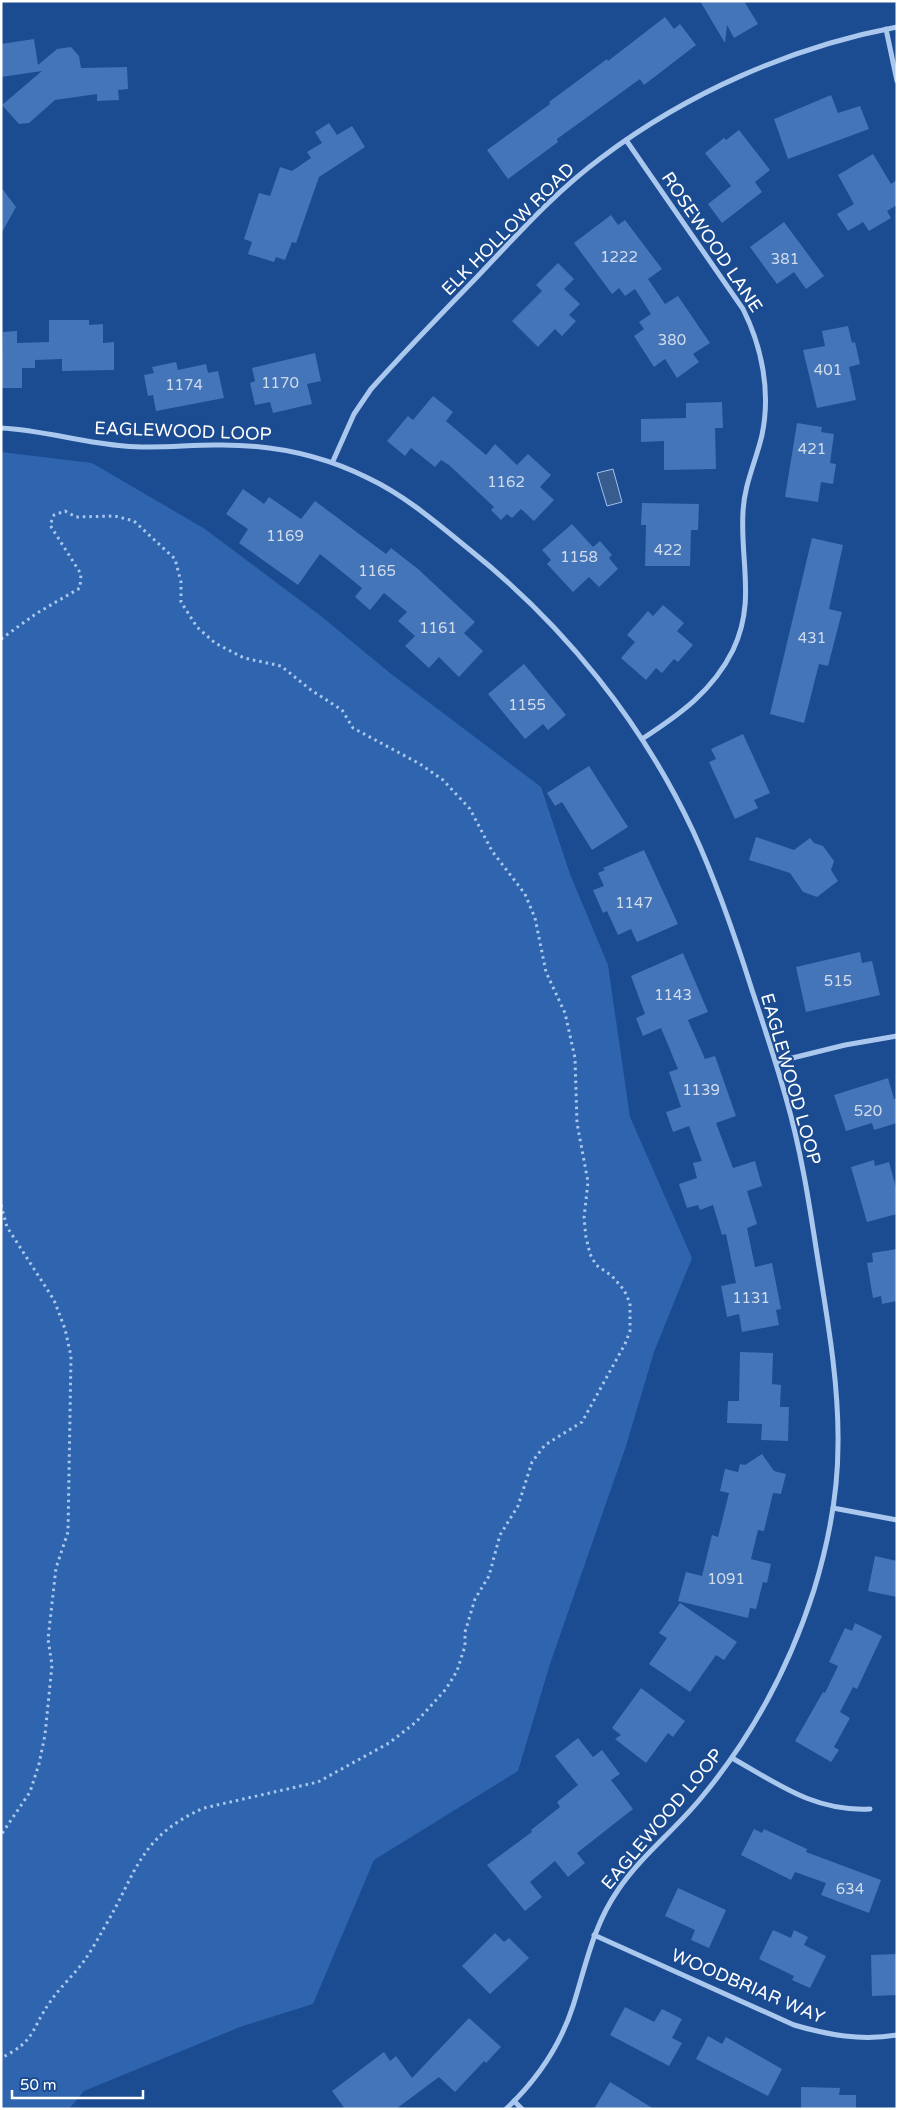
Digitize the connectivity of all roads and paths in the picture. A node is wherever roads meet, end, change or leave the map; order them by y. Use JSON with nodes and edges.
{"nodes":[{"id":1,"x":897,"y":27,"type":"edge"},
{"id":2,"x":886,"y":29,"type":"junction"},
{"id":3,"x":897,"y":81,"type":"edge"},
{"id":4,"x":626,"y":140,"type":"junction"},
{"id":5,"x":1,"y":428,"type":"edge"},
{"id":6,"x":332,"y":462,"type":"junction"},
{"id":7,"x":1,"y":639,"type":"edge"},
{"id":8,"x":642,"y":739,"type":"junction"},
{"id":9,"x":897,"y":1036,"type":"edge"},
{"id":10,"x":776,"y":1062,"type":"junction"},
{"id":11,"x":1,"y":1205,"type":"edge"},
{"id":12,"x":833,"y":1508,"type":"junction"},
{"id":13,"x":897,"y":1520,"type":"edge"},
{"id":14,"x":732,"y":1758,"type":"junction"},
{"id":15,"x":870,"y":1809,"type":"dead end"},
{"id":16,"x":1,"y":1834,"type":"edge"},
{"id":17,"x":594,"y":1934,"type":"junction"},
{"id":18,"x":897,"y":2035,"type":"edge"},
{"id":19,"x":1,"y":2058,"type":"edge"},
{"id":20,"x":514,"y":2101,"type":"junction"},
{"id":21,"x":506,"y":2109,"type":"edge"},
{"id":22,"x":522,"y":2109,"type":"edge"}],
"edges":[{"from":1,"to":2,"type":"street","name":"ELK HOLLOW ROAD"},
{"from":2,"to":3,"type":"street"},
{"from":2,"to":4,"type":"street","name":"ELK HOLLOW ROAD"},
{"from":4,"to":6,"type":"street","name":"ELK HOLLOW ROAD"},
{"from":4,"to":8,"type":"street","name":"ROSEWOOD LANE"},
{"from":5,"to":6,"type":"street","name":"EAGLEWOOD LOOP"},
{"from":6,"to":8,"type":"street","name":"EAGLEWOOD LOOP"},
{"from":7,"to":19,"type":"path"},
{"from":8,"to":10,"type":"street","name":"EAGLEWOOD LOOP"},
{"from":9,"to":10,"type":"street"},
{"from":10,"to":12,"type":"street","name":"EAGLEWOOD LOOP"},
{"from":11,"to":16,"type":"path"},
{"from":12,"to":13,"type":"street"},
{"from":12,"to":14,"type":"street","name":"EAGLEWOOD LOOP"},
{"from":14,"to":15,"type":"street"},
{"from":14,"to":17,"type":"street","name":"EAGLEWOOD LOOP"},
{"from":17,"to":18,"type":"street","name":"WOODBRIAR WAY"},
{"from":17,"to":20,"type":"street","name":"EAGLEWOOD LOOP"},
{"from":20,"to":21,"type":"street","name":"EAGLEWOOD LOOP"},
{"from":20,"to":22,"type":"street"}]}
